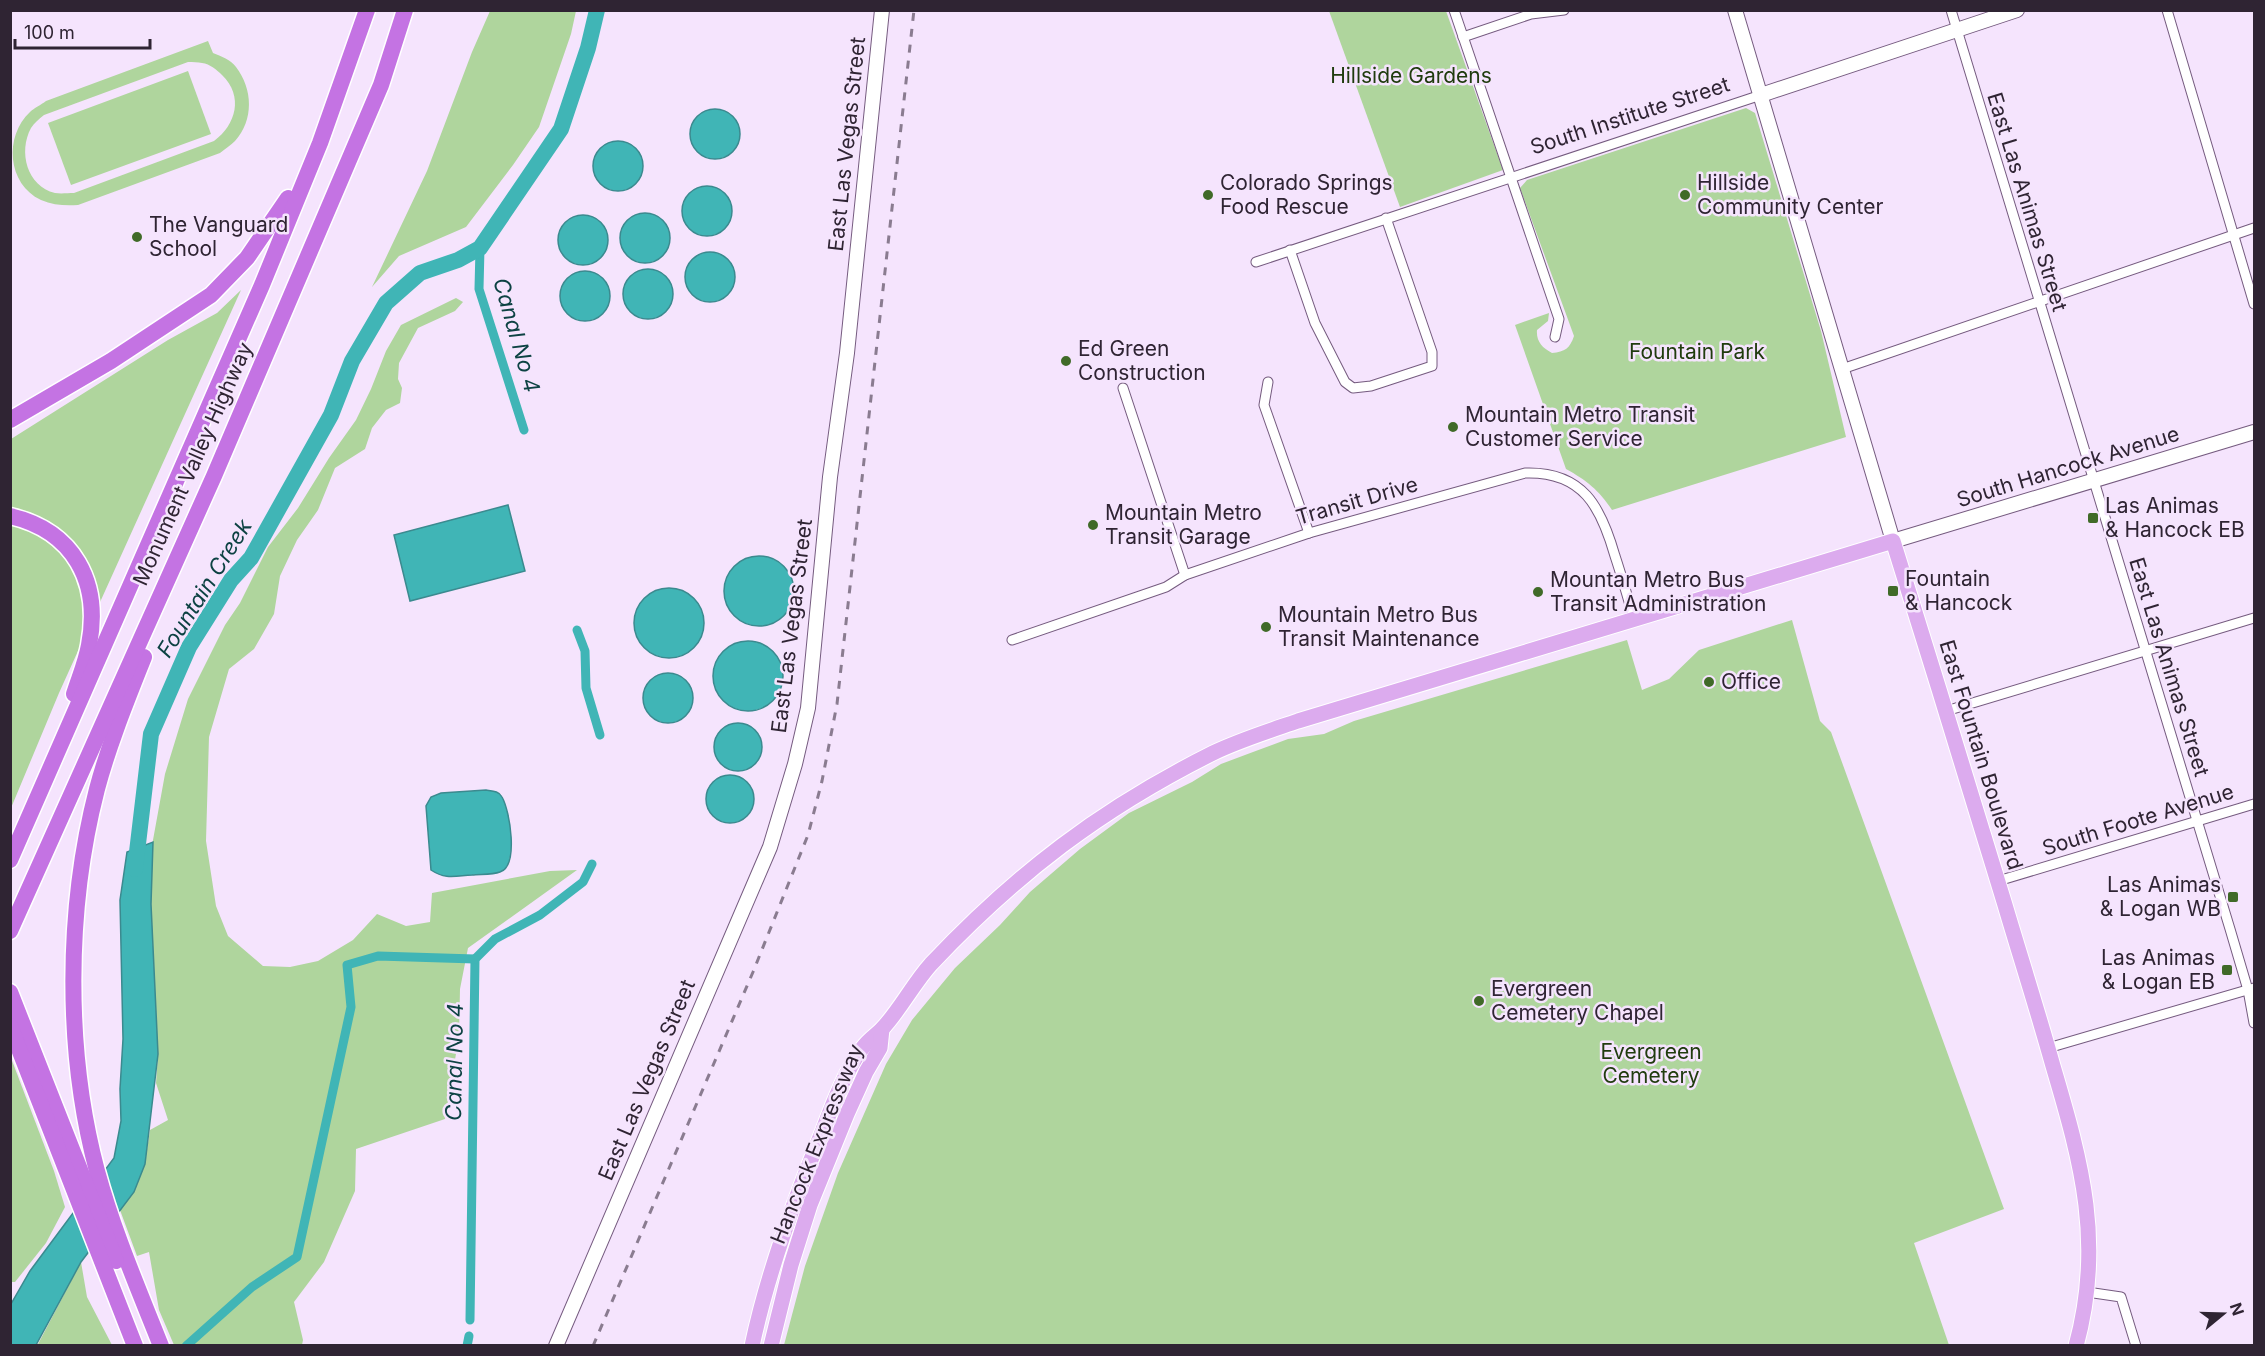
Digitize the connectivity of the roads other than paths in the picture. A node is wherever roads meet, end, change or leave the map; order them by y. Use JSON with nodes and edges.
{"nodes":[{"id":1,"x":367,"y":10,"type":"edge"},
{"id":2,"x":405,"y":10,"type":"edge"},
{"id":3,"x":882,"y":10,"type":"edge"},
{"id":4,"x":1454,"y":10,"type":"edge"},
{"id":5,"x":1564,"y":10,"type":"edge"},
{"id":6,"x":1735,"y":10,"type":"edge"},
{"id":7,"x":1951,"y":10,"type":"edge"},
{"id":8,"x":2017,"y":10,"type":"edge"},
{"id":9,"x":2168,"y":10,"type":"edge"},
{"id":10,"x":1957,"y":31,"type":"junction"},
{"id":11,"x":1463,"y":36,"type":"junction"},
{"id":12,"x":1761,"y":95,"type":"junction"},
{"id":13,"x":320,"y":143,"type":"junction"},
{"id":14,"x":1510,"y":177,"type":"junction"},
{"id":15,"x":1386,"y":218,"type":"junction"},
{"id":16,"x":2254,"y":228,"type":"edge"},
{"id":17,"x":2233,"y":235,"type":"junction"},
{"id":18,"x":1290,"y":250,"type":"junction"},
{"id":19,"x":1256,"y":262,"type":"dead end"},
{"id":20,"x":2038,"y":301,"type":"junction"},
{"id":21,"x":2254,"y":304,"type":"edge"},
{"id":22,"x":1555,"y":337,"type":"dead end"},
{"id":23,"x":1842,"y":369,"type":"junction"},
{"id":24,"x":1268,"y":382,"type":"dead end"},
{"id":25,"x":1123,"y":388,"type":"dead end"},
{"id":26,"x":10,"y":420,"type":"edge"},
{"id":27,"x":2254,"y":432,"type":"edge"},
{"id":28,"x":2093,"y":481,"type":"junction"},
{"id":29,"x":200,"y":507,"type":"junction"},
{"id":30,"x":10,"y":516,"type":"edge"},
{"id":31,"x":1310,"y":533,"type":"junction"},
{"id":32,"x":1893,"y":541,"type":"junction"},
{"id":33,"x":1185,"y":575,"type":"junction"},
{"id":34,"x":2254,"y":618,"type":"edge"},
{"id":35,"x":1634,"y":619,"type":"junction"},
{"id":36,"x":1012,"y":640,"type":"dead end"},
{"id":37,"x":2145,"y":651,"type":"junction"},
{"id":38,"x":1946,"y":711,"type":"junction"},
{"id":39,"x":40,"y":793,"type":"junction"},
{"id":40,"x":2254,"y":804,"type":"edge"},
{"id":41,"x":2197,"y":821,"type":"junction"},
{"id":42,"x":10,"y":860,"type":"edge"},
{"id":43,"x":1998,"y":881,"type":"junction"},
{"id":44,"x":10,"y":931,"type":"edge"},
{"id":45,"x":2251,"y":989,"type":"edge"},
{"id":46,"x":10,"y":992,"type":"edge"},
{"id":47,"x":2254,"y":1023,"type":"edge"},
{"id":48,"x":10,"y":1026,"type":"edge"},
{"id":49,"x":882,"y":1029,"type":"junction"},
{"id":50,"x":2048,"y":1048,"type":"junction"},
{"id":51,"x":2087,"y":1292,"type":"junction"},
{"id":52,"x":135,"y":1346,"type":"edge"},
{"id":53,"x":150,"y":1346,"type":"edge"},
{"id":54,"x":161,"y":1346,"type":"edge"},
{"id":55,"x":556,"y":1346,"type":"edge"},
{"id":56,"x":752,"y":1346,"type":"edge"},
{"id":57,"x":771,"y":1346,"type":"edge"},
{"id":58,"x":2076,"y":1346,"type":"edge"},
{"id":59,"x":2136,"y":1346,"type":"edge"}],
"edges":[{"from":1,"to":13,"type":"highway","name":"Monument Valley Highway"},
{"from":2,"to":29,"type":"highway","name":"Monument Valley Highway"},
{"from":3,"to":55,"type":"street","name":"East Las Vegas Street"},
{"from":4,"to":11,"type":"street"},
{"from":5,"to":11,"type":"street"},
{"from":6,"to":12,"type":"street","name":"East Fountain Boulevard"},
{"from":7,"to":10,"type":"street","name":"East Las Animas Street"},
{"from":8,"to":10,"type":"street","name":"South Institute Street"},
{"from":9,"to":17,"type":"street"},
{"from":10,"to":12,"type":"street","name":"South Institute Street"},
{"from":10,"to":20,"type":"street","name":"East Las Animas Street"},
{"from":11,"to":14,"type":"street"},
{"from":12,"to":14,"type":"street","name":"South Institute Street"},
{"from":12,"to":23,"type":"street","name":"East Fountain Boulevard"},
{"from":13,"to":26,"type":"highway"},
{"from":13,"to":39,"type":"highway","name":"Monument Valley Highway"},
{"from":14,"to":15,"type":"street","name":"South Institute Street"},
{"from":14,"to":22,"type":"street"},
{"from":15,"to":18,"type":"street","name":"South Institute Street"},
{"from":15,"to":18,"type":"street"},
{"from":16,"to":17,"type":"street"},
{"from":17,"to":20,"type":"street"},
{"from":17,"to":21,"type":"street"},
{"from":18,"to":19,"type":"street","name":"South Institute Street"},
{"from":20,"to":23,"type":"street"},
{"from":20,"to":28,"type":"street","name":"East Las Animas Street"},
{"from":23,"to":32,"type":"street","name":"East Fountain Boulevard"},
{"from":24,"to":31,"type":"street"},
{"from":25,"to":33,"type":"street"},
{"from":27,"to":28,"type":"street","name":"South Hancock Avenue"},
{"from":28,"to":32,"type":"street","name":"South Hancock Avenue"},
{"from":28,"to":37,"type":"street","name":"East Las Animas Street"},
{"from":29,"to":44,"type":"highway","name":"Monument Valley Highway"},
{"from":29,"to":54,"type":"highway"},
{"from":30,"to":39,"type":"highway"},
{"from":31,"to":33,"type":"street","name":"Transit Drive"},
{"from":31,"to":35,"type":"street","name":"Transit Drive"},
{"from":32,"to":35,"type":"main road","name":"Hancock Expressway"},
{"from":32,"to":38,"type":"main road","name":"East Fountain Boulevard"},
{"from":33,"to":36,"type":"street","name":"Transit Drive"},
{"from":34,"to":37,"type":"street"},
{"from":35,"to":49,"type":"main road","name":"Hancock Expressway"},
{"from":37,"to":38,"type":"street"},
{"from":37,"to":41,"type":"street","name":"East Las Animas Street"},
{"from":38,"to":43,"type":"main road","name":"East Fountain Boulevard"},
{"from":39,"to":42,"type":"highway","name":"Monument Valley Highway"},
{"from":40,"to":41,"type":"street","name":"South Foote Avenue"},
{"from":41,"to":43,"type":"street","name":"South Foote Avenue"},
{"from":41,"to":45,"type":"street","name":"East Las Animas Street"},
{"from":43,"to":50,"type":"main road","name":"East Fountain Boulevard"},
{"from":45,"to":47,"type":"street","name":"East Las Animas Street"},
{"from":45,"to":50,"type":"street"},
{"from":46,"to":53,"type":"highway"},
{"from":48,"to":52,"type":"highway"},
{"from":49,"to":56,"type":"main road","name":"Hancock Expressway"},
{"from":49,"to":57,"type":"main road","name":"Hancock Expressway"},
{"from":50,"to":51,"type":"main road","name":"East Fountain Boulevard"},
{"from":51,"to":58,"type":"main road","name":"East Fountain Boulevard"},
{"from":51,"to":59,"type":"street"}]}
